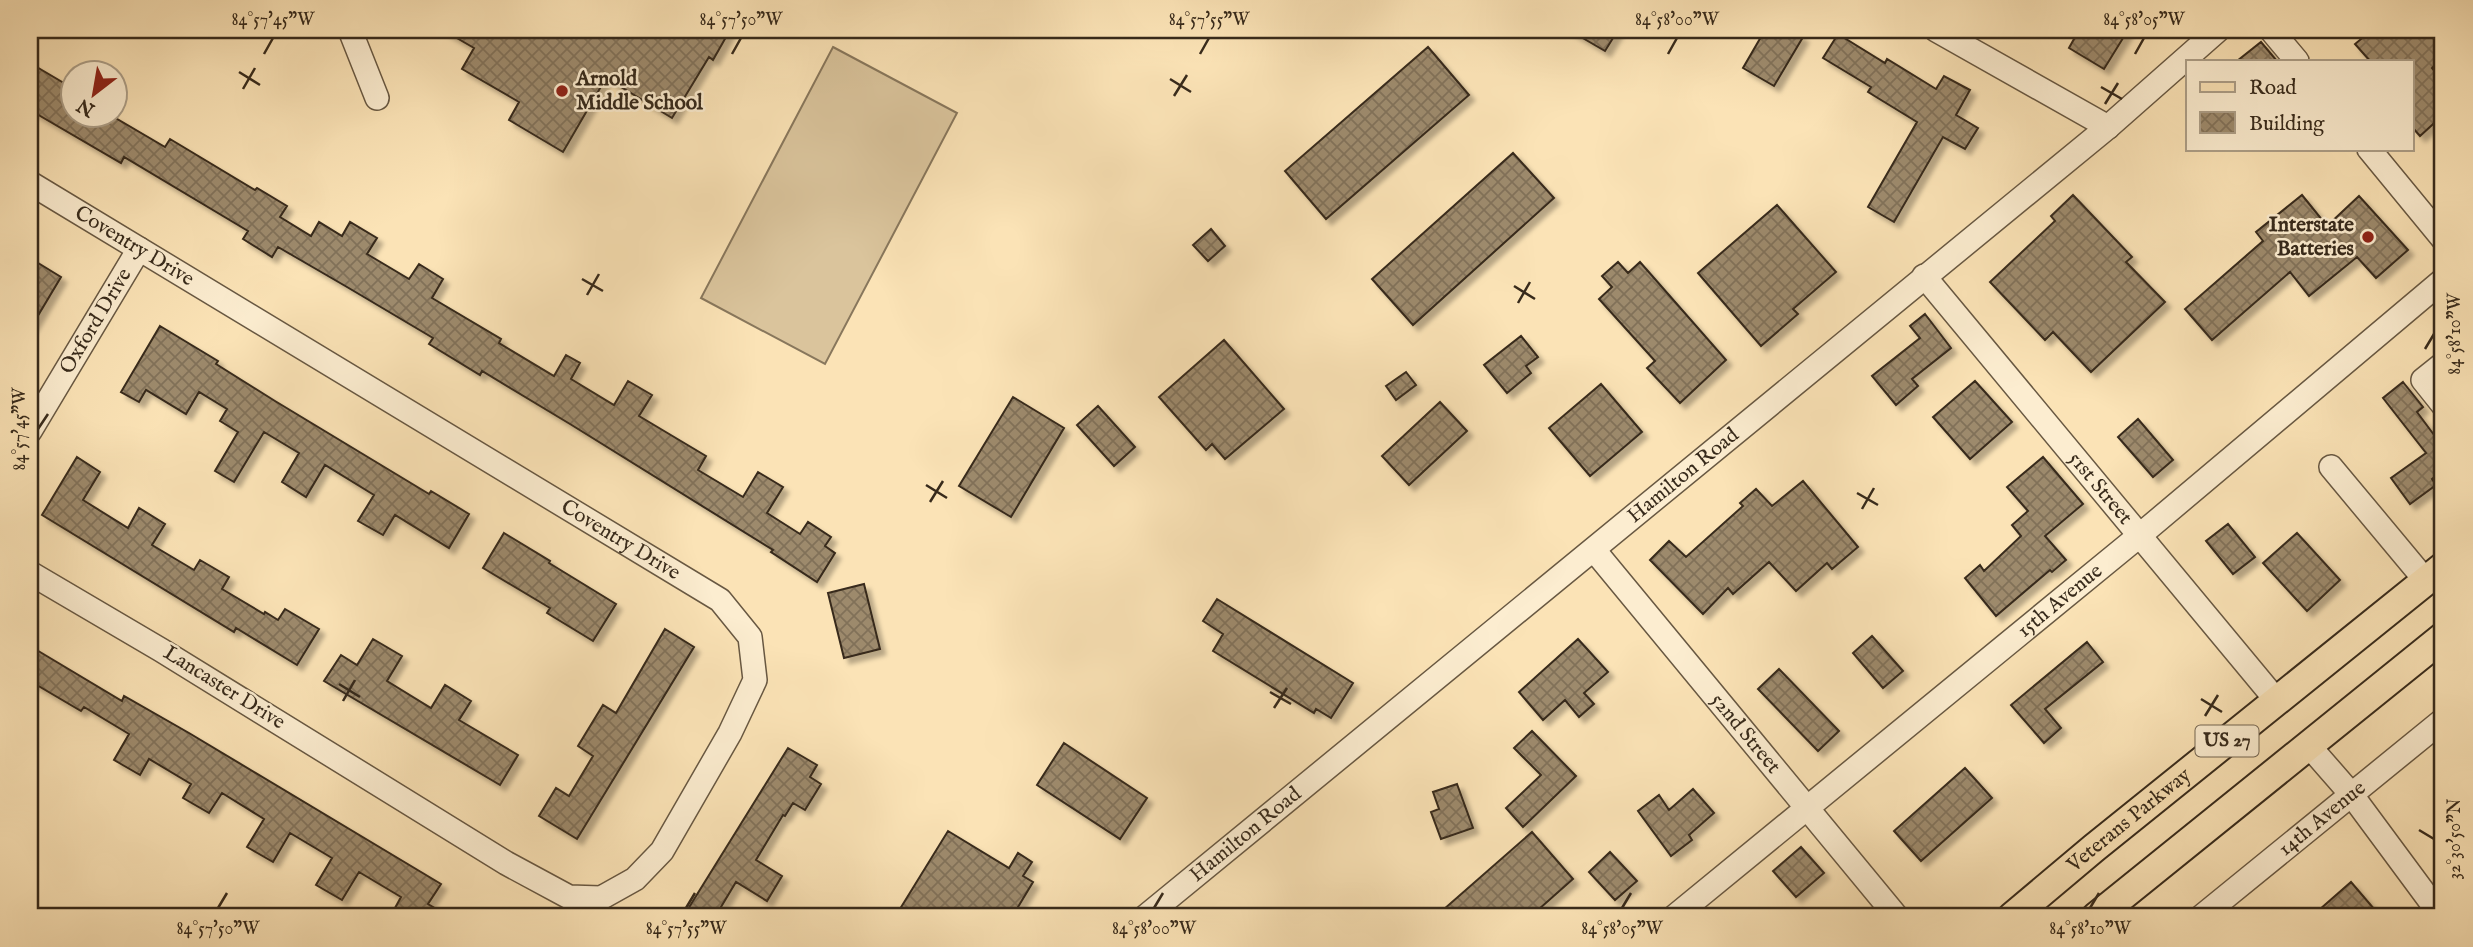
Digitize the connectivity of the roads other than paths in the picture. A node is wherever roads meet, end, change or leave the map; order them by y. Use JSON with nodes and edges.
{"nodes":[{"id":1,"x":349,"y":30,"type":"edge"},
{"id":2,"x":1936,"y":30,"type":"edge"},
{"id":3,"x":2218,"y":30,"type":"edge"},
{"id":4,"x":2271,"y":30,"type":"edge"},
{"id":5,"x":2296,"y":60,"type":"edge"},
{"id":6,"x":377,"y":98,"type":"dead end"},
{"id":7,"x":2108,"y":127,"type":"junction"},
{"id":8,"x":2370,"y":150,"type":"edge"},
{"id":9,"x":30,"y":183,"type":"edge"},
{"id":10,"x":2443,"y":239,"type":"edge"},
{"id":11,"x":139,"y":249,"type":"junction"},
{"id":12,"x":1924,"y":276,"type":"junction"},
{"id":13,"x":2443,"y":280,"type":"edge"},
{"id":14,"x":2443,"y":364,"type":"edge"},
{"id":15,"x":2443,"y":405,"type":"edge"},
{"id":16,"x":30,"y":430,"type":"edge"},
{"id":17,"x":2331,"y":467,"type":"dead end"},
{"id":18,"x":2139,"y":536,"type":"junction"},
{"id":19,"x":1594,"y":551,"type":"junction"},
{"id":20,"x":30,"y":573,"type":"edge"},
{"id":21,"x":2435,"y":574,"type":"edge"},
{"id":22,"x":2443,"y":637,"type":"edge"},
{"id":23,"x":2277,"y":701,"type":"junction"},
{"id":24,"x":2443,"y":720,"type":"edge"},
{"id":25,"x":2310,"y":747,"type":"junction"},
{"id":26,"x":2351,"y":794,"type":"junction"},
{"id":27,"x":417,"y":807,"type":"joint"},
{"id":28,"x":1808,"y":809,"type":"junction"},
{"id":29,"x":1145,"y":917,"type":"edge"},
{"id":30,"x":1674,"y":917,"type":"edge"},
{"id":31,"x":1897,"y":917,"type":"edge"},
{"id":32,"x":2012,"y":917,"type":"edge"},
{"id":33,"x":2096,"y":917,"type":"edge"},
{"id":34,"x":2201,"y":917,"type":"edge"},
{"id":35,"x":2442,"y":917,"type":"edge"}],
"edges":[{"from":1,"to":6,"type":"street"},
{"from":2,"to":7,"type":"street"},
{"from":3,"to":7,"type":"street","name":"Hamilton Road"},
{"from":4,"to":5,"type":"street"},
{"from":7,"to":12,"type":"street","name":"Hamilton Road"},
{"from":8,"to":10,"type":"street"},
{"from":9,"to":11,"type":"street","name":"Coventry Drive"},
{"from":11,"to":16,"type":"street","name":"Oxford Drive"},
{"from":11,"to":27,"type":"street","name":"Coventry Drive"},
{"from":12,"to":18,"type":"street","name":"51st Street"},
{"from":12,"to":19,"type":"street","name":"Hamilton Road"},
{"from":13,"to":18,"type":"street","name":"15th Avenue"},
{"from":14,"to":15,"type":"street"},
{"from":17,"to":21,"type":"street"},
{"from":18,"to":23,"type":"street","name":"51st Street"},
{"from":18,"to":28,"type":"street","name":"15th Avenue"},
{"from":19,"to":28,"type":"street","name":"52nd Street"},
{"from":19,"to":29,"type":"street","name":"Hamilton Road"},
{"from":20,"to":27,"type":"street","name":"Lancaster Drive"},
{"from":21,"to":23,"type":"main road","name":"Veterans Parkway","number":"US 27"},
{"from":22,"to":25,"type":"main road","number":"US 27"},
{"from":23,"to":32,"type":"main road","name":"Veterans Parkway","number":"US 27"},
{"from":24,"to":26,"type":"street","name":"14th Avenue"},
{"from":25,"to":26,"type":"street"},
{"from":25,"to":33,"type":"main road","number":"US 27"},
{"from":26,"to":34,"type":"street","name":"14th Avenue"},
{"from":26,"to":35,"type":"street"},
{"from":28,"to":30,"type":"street","name":"15th Avenue"},
{"from":28,"to":31,"type":"street","name":"52nd Street"}]}
